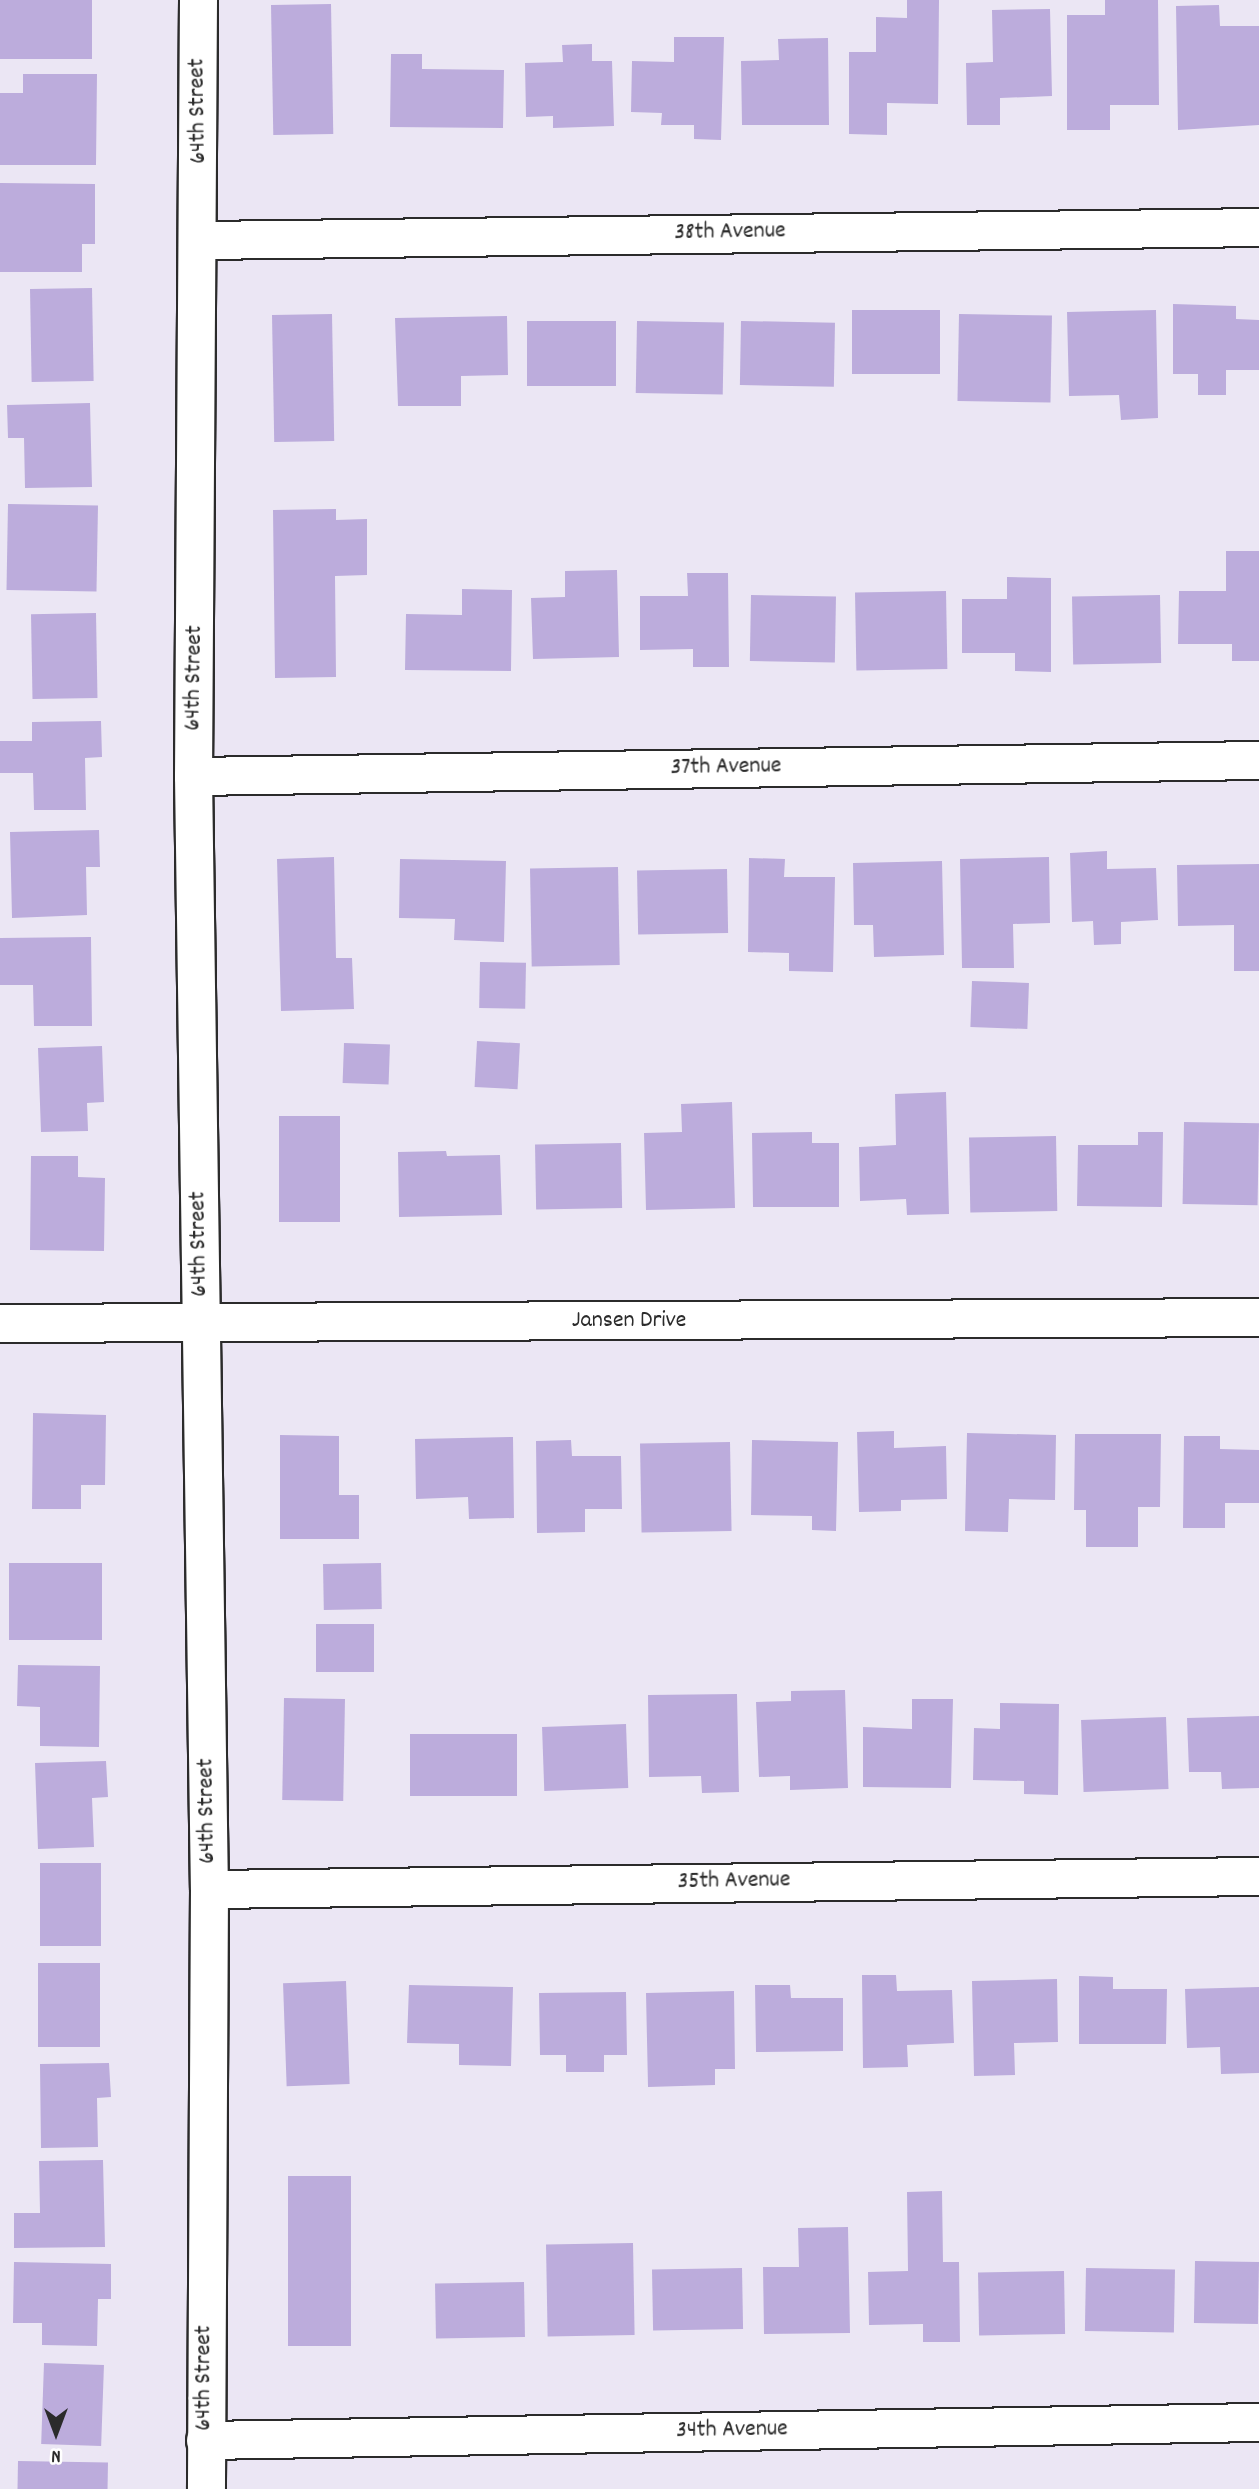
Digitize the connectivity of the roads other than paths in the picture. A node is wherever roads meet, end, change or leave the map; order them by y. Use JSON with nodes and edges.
{"nodes":[{"id":1,"x":198,"y":0,"type":"edge"},
{"id":2,"x":1259,"y":227,"type":"edge"},
{"id":3,"x":200,"y":240,"type":"junction"},
{"id":4,"x":1259,"y":760,"type":"edge"},
{"id":5,"x":193,"y":776,"type":"junction"},
{"id":6,"x":1259,"y":1317,"type":"edge"},
{"id":7,"x":0,"y":1323,"type":"edge"},
{"id":8,"x":201,"y":1325,"type":"junction"},
{"id":9,"x":1259,"y":1876,"type":"edge"},
{"id":10,"x":209,"y":1889,"type":"junction"},
{"id":11,"x":1259,"y":2422,"type":"edge"},
{"id":12,"x":205,"y":2440,"type":"junction"},
{"id":13,"x":206,"y":2489,"type":"edge"}],
"edges":[{"from":1,"to":3,"type":"street","name":"64th Street"},
{"from":2,"to":3,"type":"street","name":"38th Avenue"},
{"from":3,"to":5,"type":"street","name":"64th Street"},
{"from":4,"to":5,"type":"street","name":"37th Avenue"},
{"from":5,"to":8,"type":"street","name":"64th Street"},
{"from":6,"to":8,"type":"street","name":"Jansen Drive"},
{"from":7,"to":8,"type":"street","name":"Jansen Drive"},
{"from":8,"to":10,"type":"street","name":"64th Street"},
{"from":9,"to":10,"type":"street","name":"35th Avenue"},
{"from":10,"to":12,"type":"street","name":"64th Street"},
{"from":11,"to":12,"type":"street","name":"34th Avenue"},
{"from":12,"to":13,"type":"street","name":"64th Street"}]}
